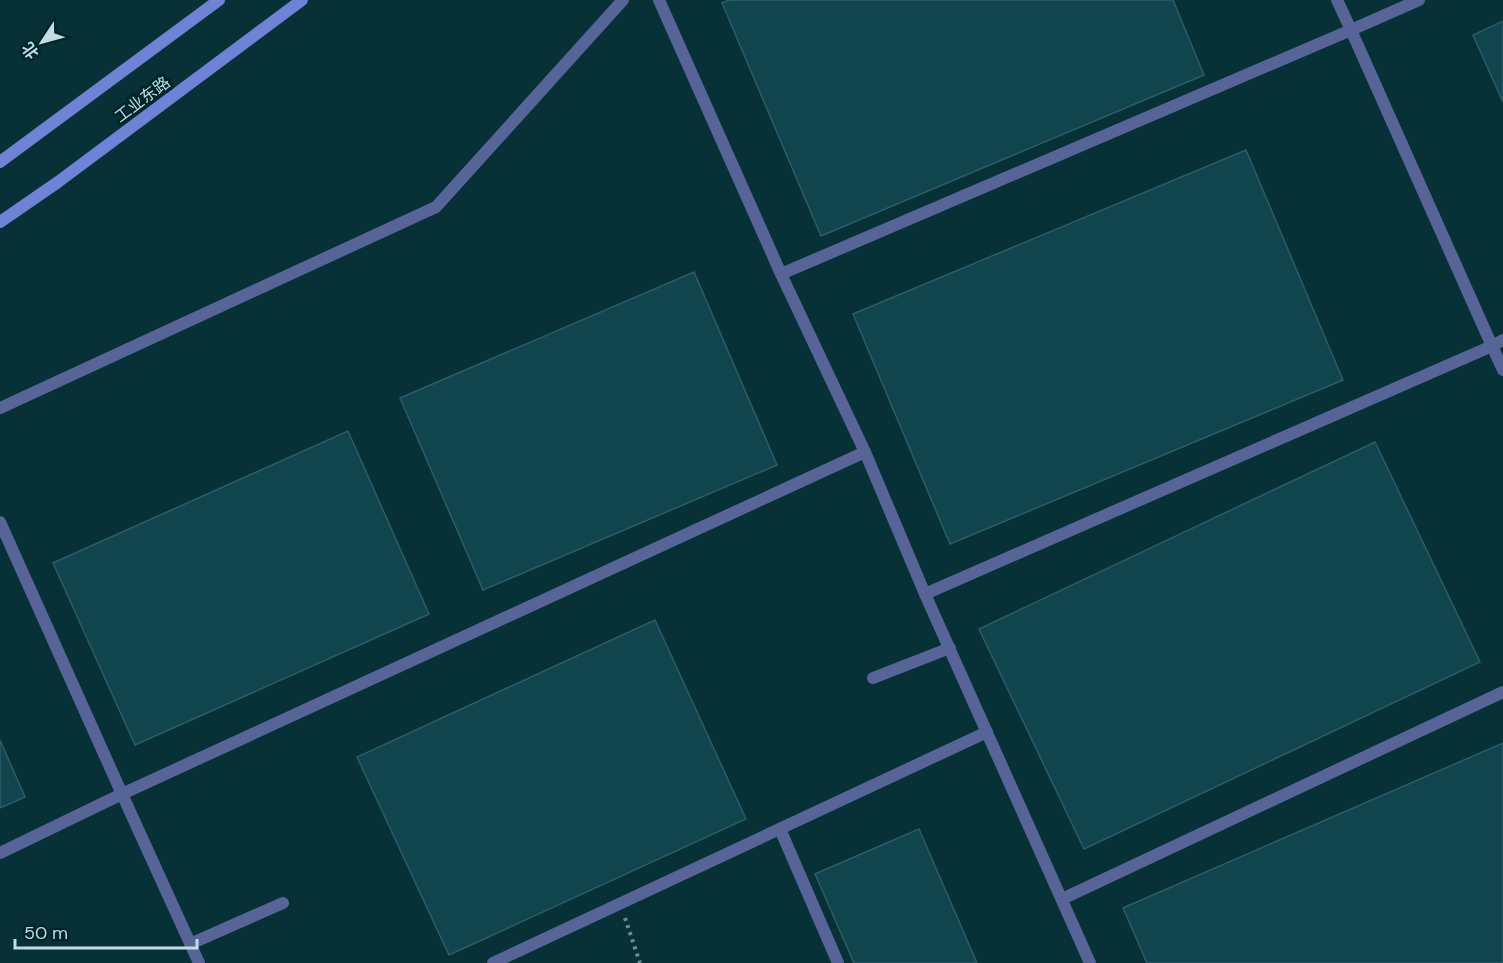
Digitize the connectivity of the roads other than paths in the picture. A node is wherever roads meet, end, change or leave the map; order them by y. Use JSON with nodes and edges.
{"nodes":[{"id":1,"x":219,"y":0,"type":"edge"},
{"id":2,"x":302,"y":0,"type":"edge"},
{"id":3,"x":623,"y":0,"type":"edge"},
{"id":4,"x":659,"y":0,"type":"edge"},
{"id":5,"x":1337,"y":0,"type":"edge"},
{"id":6,"x":1419,"y":0,"type":"edge"},
{"id":7,"x":1351,"y":30,"type":"junction"},
{"id":8,"x":0,"y":162,"type":"edge"},
{"id":9,"x":0,"y":222,"type":"edge"},
{"id":10,"x":781,"y":274,"type":"junction"},
{"id":11,"x":1498,"y":343,"type":"edge"},
{"id":12,"x":1503,"y":370,"type":"edge"},
{"id":13,"x":0,"y":408,"type":"edge"},
{"id":14,"x":865,"y":452,"type":"junction"},
{"id":15,"x":0,"y":522,"type":"edge"},
{"id":16,"x":925,"y":594,"type":"junction"},
{"id":17,"x":950,"y":648,"type":"junction"},
{"id":18,"x":873,"y":678,"type":"dead end"},
{"id":19,"x":1503,"y":692,"type":"edge"},
{"id":20,"x":987,"y":732,"type":"junction"},
{"id":21,"x":122,"y":794,"type":"junction"},
{"id":22,"x":780,"y":829,"type":"junction"},
{"id":23,"x":0,"y":853,"type":"edge"},
{"id":24,"x":1062,"y":898,"type":"junction"},
{"id":25,"x":283,"y":903,"type":"dead end"},
{"id":26,"x":190,"y":944,"type":"junction"},
{"id":27,"x":199,"y":963,"type":"edge"},
{"id":28,"x":493,"y":963,"type":"edge"},
{"id":29,"x":838,"y":963,"type":"edge"},
{"id":30,"x":1090,"y":963,"type":"edge"}],
"edges":[{"from":1,"to":8,"type":"main road","name":"工业东路"},
{"from":2,"to":9,"type":"main road","name":"工业东路"},
{"from":3,"to":13,"type":"street"},
{"from":4,"to":10,"type":"street"},
{"from":5,"to":7,"type":"street"},
{"from":6,"to":7,"type":"street"},
{"from":7,"to":10,"type":"street"},
{"from":7,"to":11,"type":"street"},
{"from":10,"to":14,"type":"street"},
{"from":11,"to":12,"type":"street"},
{"from":11,"to":16,"type":"street"},
{"from":14,"to":16,"type":"street"},
{"from":14,"to":21,"type":"street"},
{"from":15,"to":21,"type":"street"},
{"from":16,"to":17,"type":"street"},
{"from":17,"to":18,"type":"street"},
{"from":17,"to":20,"type":"street"},
{"from":19,"to":24,"type":"street"},
{"from":20,"to":22,"type":"street"},
{"from":20,"to":24,"type":"street"},
{"from":21,"to":23,"type":"street"},
{"from":21,"to":26,"type":"street"},
{"from":22,"to":28,"type":"street"},
{"from":22,"to":29,"type":"street"},
{"from":24,"to":30,"type":"street"},
{"from":25,"to":26,"type":"street"},
{"from":26,"to":27,"type":"street"}]}
